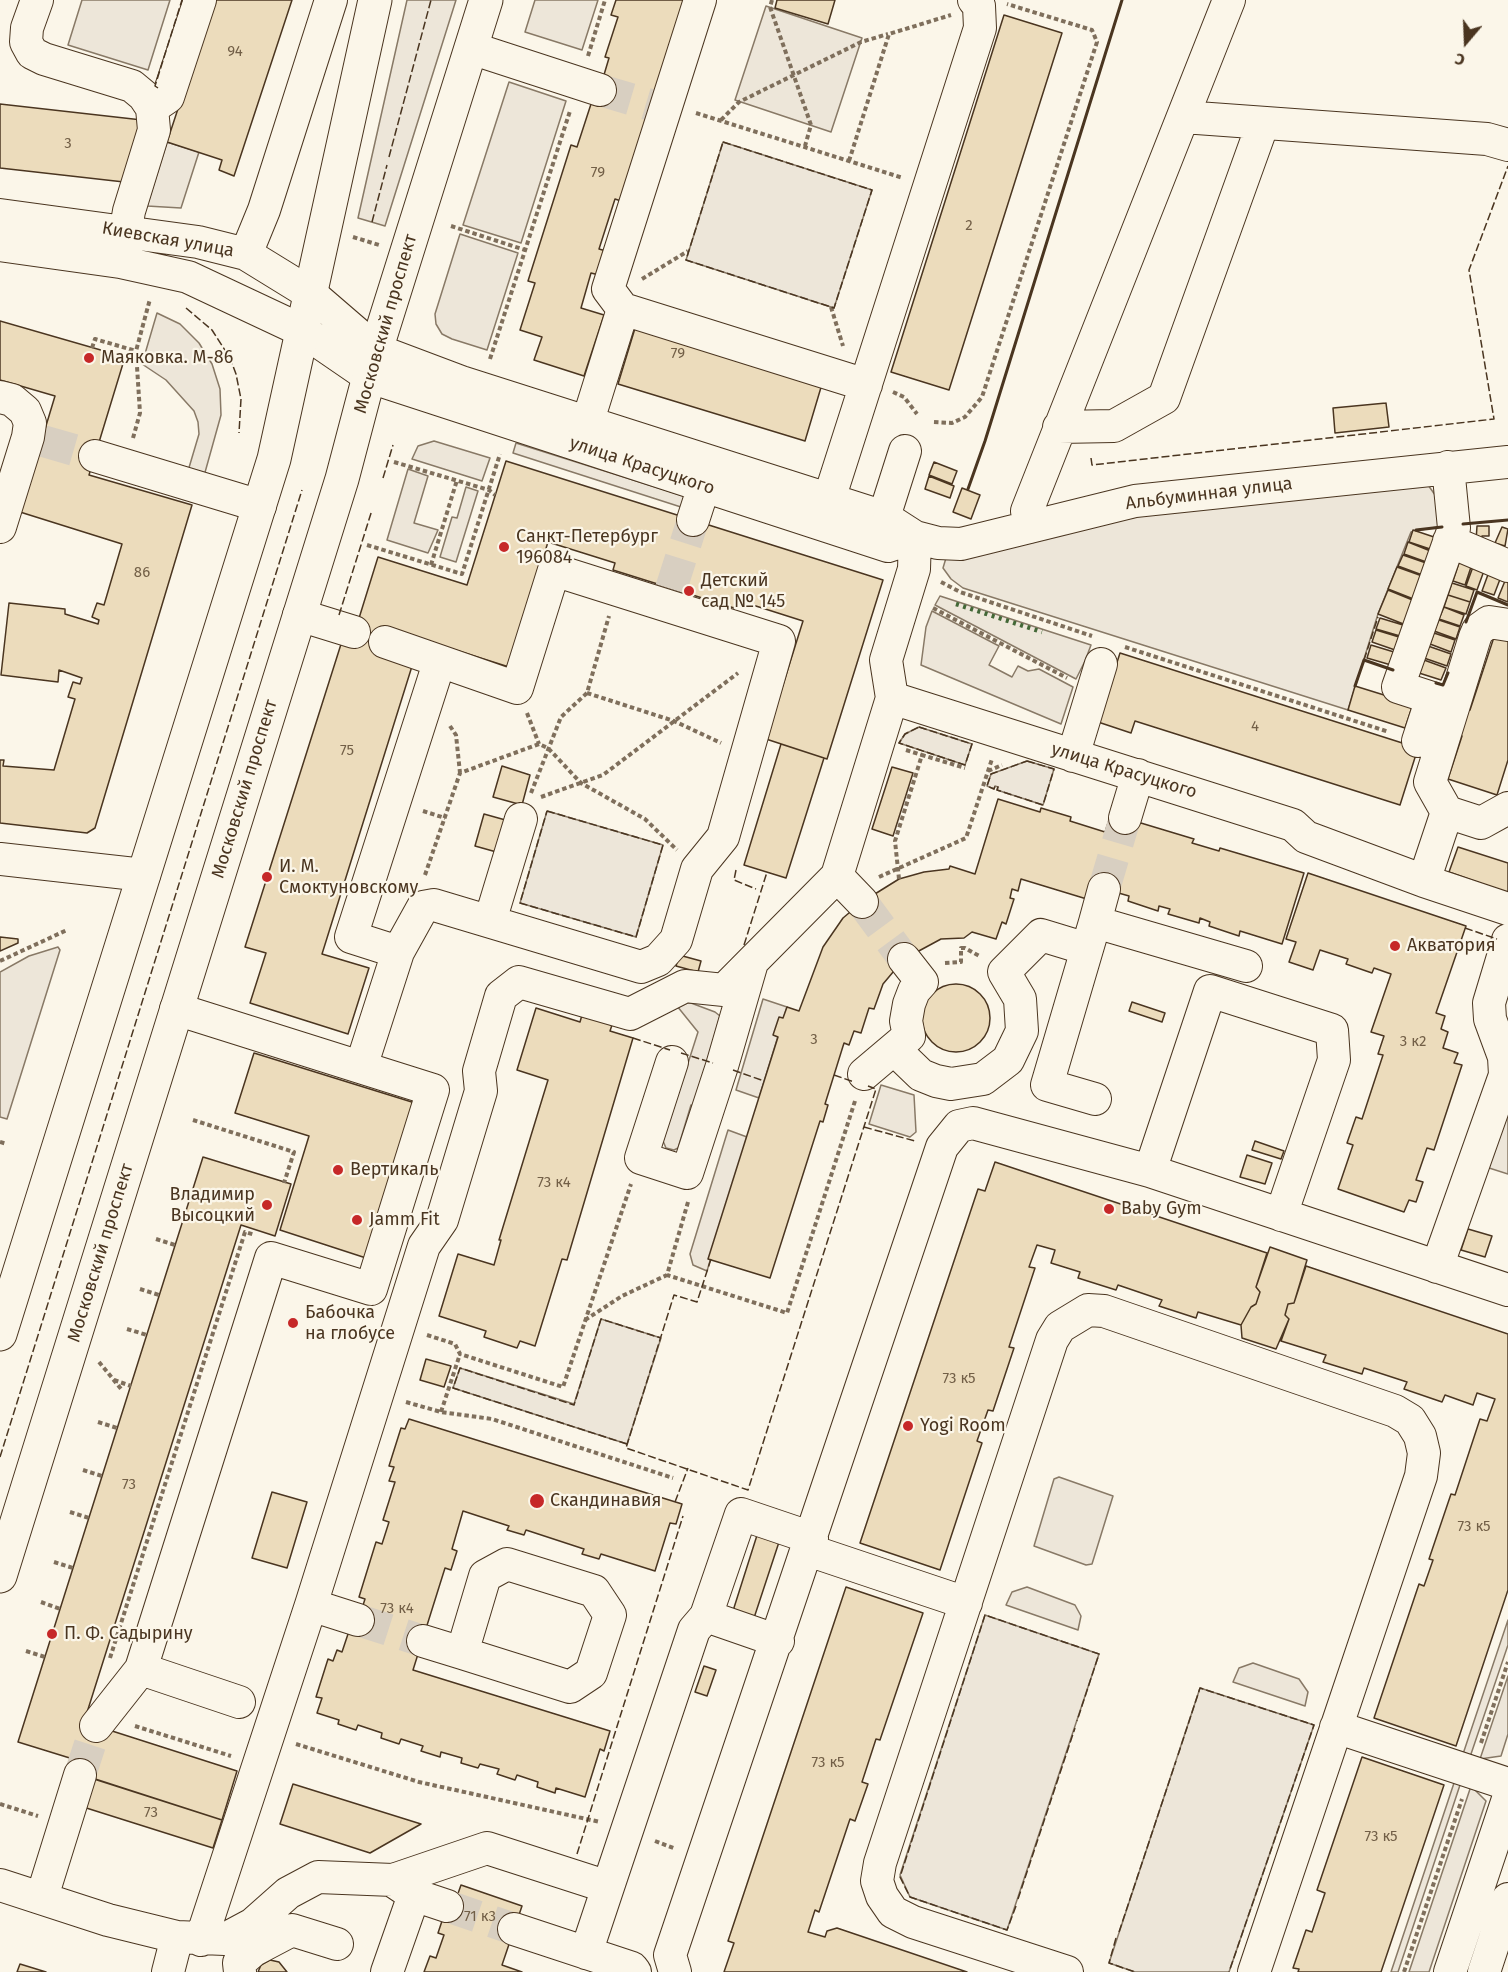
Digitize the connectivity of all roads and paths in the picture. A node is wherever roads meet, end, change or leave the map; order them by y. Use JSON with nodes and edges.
{"nodes":[{"id":1,"x":37,"y":0,"type":"edge"},
{"id":2,"x":200,"y":0,"type":"edge"},
{"id":3,"x":332,"y":0,"type":"edge"},
{"id":4,"x":375,"y":0,"type":"edge"},
{"id":5,"x":486,"y":0,"type":"edge"},
{"id":6,"x":605,"y":0,"type":"edge"},
{"id":7,"x":700,"y":0,"type":"edge"},
{"id":8,"x":772,"y":0,"type":"edge"},
{"id":9,"x":1229,"y":0,"type":"edge"},
{"id":10,"x":976,"y":5,"type":"edge"},
{"id":11,"x":889,"y":34,"type":"junction"},
{"id":12,"x":471,"y":48,"type":"junction"},
{"id":13,"x":794,"y":75,"type":"junction"},
{"id":14,"x":589,"y":87,"type":"junction"},
{"id":15,"x":661,"y":105,"type":"junction"},
{"id":16,"x":152,"y":108,"type":"junction"},
{"id":17,"x":1183,"y":117,"type":"junction"},
{"id":18,"x":721,"y":121,"type":"junction"},
{"id":19,"x":1263,"y":123,"type":"junction"},
{"id":20,"x":1508,"y":145,"type":"edge"},
{"id":21,"x":805,"y":147,"type":"junction"},
{"id":22,"x":849,"y":161,"type":"junction"},
{"id":23,"x":930,"y":187,"type":"junction"},
{"id":24,"x":0,"y":215,"type":"edge"},
{"id":25,"x":451,"y":226,"type":"dead end"},
{"id":26,"x":352,"y":237,"type":"dead end"},
{"id":27,"x":0,"y":245,"type":"edge"},
{"id":28,"x":380,"y":246,"type":"dead end"},
{"id":29,"x":122,"y":247,"type":"junction"},
{"id":30,"x":525,"y":250,"type":"junction"},
{"id":31,"x":688,"y":252,"type":"dead end"},
{"id":32,"x":246,"y":254,"type":"junction"},
{"id":33,"x":638,"y":281,"type":"dead end"},
{"id":34,"x":311,"y":294,"type":"junction"},
{"id":35,"x":150,"y":298,"type":"dead end"},
{"id":36,"x":831,"y":307,"type":"dead end"},
{"id":37,"x":623,"y":309,"type":"junction"},
{"id":38,"x":303,"y":331,"type":"junction"},
{"id":39,"x":92,"y":348,"type":"dead end"},
{"id":40,"x":136,"y":351,"type":"junction"},
{"id":41,"x":490,"y":359,"type":"dead end"},
{"id":42,"x":373,"y":363,"type":"junction"},
{"id":43,"x":857,"y":382,"type":"junction"},
{"id":44,"x":0,"y":397,"type":"edge"},
{"id":45,"x":934,"y":422,"type":"dead end"},
{"id":46,"x":1059,"y":427,"type":"junction"},
{"id":47,"x":584,"y":434,"type":"junction"},
{"id":48,"x":905,"y":451,"type":"dead end"},
{"id":49,"x":500,"y":454,"type":"dead end"},
{"id":50,"x":95,"y":456,"type":"tunnel mouth"},
{"id":51,"x":394,"y":462,"type":"dead end"},
{"id":52,"x":1508,"y":462,"type":"edge"},
{"id":53,"x":124,"y":465,"type":"junction"},
{"id":54,"x":1448,"y":467,"type":"junction"},
{"id":55,"x":457,"y":480,"type":"junction"},
{"id":56,"x":704,"y":486,"type":"junction"},
{"id":57,"x":489,"y":490,"type":"junction"},
{"id":58,"x":495,"y":495,"type":"dead end"},
{"id":59,"x":260,"y":506,"type":"junction"},
{"id":60,"x":826,"y":512,"type":"junction"},
{"id":61,"x":884,"y":516,"type":"junction"},
{"id":62,"x":693,"y":520,"type":"tunnel mouth"},
{"id":63,"x":0,"y":527,"type":"edge"},
{"id":64,"x":1030,"y":527,"type":"junction"},
{"id":65,"x":915,"y":537,"type":"junction"},
{"id":66,"x":1449,"y":541,"type":"junction"},
{"id":67,"x":367,"y":545,"type":"dead end"},
{"id":68,"x":431,"y":565,"type":"junction"},
{"id":69,"x":1508,"y":566,"type":"edge"},
{"id":70,"x":914,"y":568,"type":"junction"},
{"id":71,"x":616,"y":590,"type":"junction"},
{"id":72,"x":930,"y":606,"type":"dead end"},
{"id":73,"x":299,"y":615,"type":"junction"},
{"id":74,"x":1508,"y":625,"type":"edge"},
{"id":75,"x":354,"y":632,"type":"dead end"},
{"id":76,"x":385,"y":642,"type":"dead end"},
{"id":77,"x":1105,"y":649,"type":"junction"},
{"id":78,"x":439,"y":663,"type":"junction"},
{"id":79,"x":741,"y":670,"type":"dead end"},
{"id":80,"x":587,"y":693,"type":"junction"},
{"id":81,"x":1091,"y":697,"type":"junction"},
{"id":82,"x":892,"y":698,"type":"junction"},
{"id":83,"x":675,"y":722,"type":"junction"},
{"id":84,"x":1418,"y":741,"type":"joint"},
{"id":85,"x":548,"y":748,"type":"junction"},
{"id":86,"x":747,"y":755,"type":"junction"},
{"id":87,"x":1073,"y":756,"type":"junction"},
{"id":88,"x":965,"y":768,"type":"dead end"},
{"id":89,"x":1138,"y":775,"type":"junction"},
{"id":90,"x":581,"y":783,"type":"junction"},
{"id":91,"x":1508,"y":808,"type":"edge"},
{"id":92,"x":1447,"y":812,"type":"junction"},
{"id":93,"x":1125,"y":818,"type":"tunnel mouth"},
{"id":94,"x":521,"y":819,"type":"dead end"},
{"id":95,"x":0,"y":859,"type":"edge"},
{"id":96,"x":697,"y":869,"type":"junction"},
{"id":97,"x":144,"y":875,"type":"junction"},
{"id":98,"x":837,"y":876,"type":"junction"},
{"id":99,"x":899,"y":879,"type":"dead end"},
{"id":100,"x":1424,"y":881,"type":"junction"},
{"id":101,"x":1104,"y":889,"type":"tunnel mouth"},
{"id":102,"x":862,"y":902,"type":"tunnel mouth"},
{"id":103,"x":423,"y":907,"type":"junction"},
{"id":104,"x":1508,"y":909,"type":"edge"},
{"id":105,"x":490,"y":921,"type":"junction"},
{"id":106,"x":67,"y":930,"type":"dead end"},
{"id":107,"x":1091,"y":935,"type":"junction"},
{"id":108,"x":1508,"y":940,"type":"edge"},
{"id":109,"x":965,"y":948,"type":"dead end"},
{"id":110,"x":398,"y":952,"type":"junction"},
{"id":111,"x":904,"y":959,"type":"tunnel mouth"},
{"id":112,"x":658,"y":960,"type":"junction"},
{"id":113,"x":0,"y":961,"type":"edge"},
{"id":114,"x":935,"y":965,"type":"dead end"},
{"id":115,"x":751,"y":966,"type":"junction"},
{"id":116,"x":1245,"y":966,"type":"dead end"},
{"id":117,"x":677,"y":991,"type":"junction"},
{"id":118,"x":176,"y":1009,"type":"junction"},
{"id":119,"x":894,"y":1049,"type":"junction"},
{"id":120,"x":672,"y":1062,"type":"dead end"},
{"id":121,"x":361,"y":1067,"type":"junction"},
{"id":122,"x":861,"y":1083,"type":"joint"},
{"id":123,"x":1095,"y":1099,"type":"dead end"},
{"id":124,"x":193,"y":1120,"type":"dead end"},
{"id":125,"x":0,"y":1142,"type":"edge"},
{"id":126,"x":7,"y":1144,"type":"dead end"},
{"id":127,"x":641,"y":1158,"type":"junction"},
{"id":128,"x":1150,"y":1171,"type":"junction"},
{"id":129,"x":687,"y":1173,"type":"junction"},
{"id":130,"x":284,"y":1183,"type":"dead end"},
{"id":131,"x":1284,"y":1225,"type":"junction"},
{"id":132,"x":156,"y":1239,"type":"dead end"},
{"id":133,"x":175,"y":1245,"type":"dead end"},
{"id":134,"x":1437,"y":1267,"type":"junction"},
{"id":135,"x":667,"y":1275,"type":"junction"},
{"id":136,"x":1505,"y":1281,"type":"edge"},
{"id":137,"x":140,"y":1289,"type":"dead end"},
{"id":138,"x":159,"y":1295,"type":"dead end"},
{"id":139,"x":585,"y":1320,"type":"junction"},
{"id":140,"x":400,"y":1326,"type":"junction"},
{"id":141,"x":128,"y":1329,"type":"dead end"},
{"id":142,"x":0,"y":1334,"type":"edge"},
{"id":143,"x":147,"y":1335,"type":"dead end"},
{"id":144,"x":460,"y":1354,"type":"junction"},
{"id":145,"x":112,"y":1379,"type":"dead end"},
{"id":146,"x":131,"y":1386,"type":"dead end"},
{"id":147,"x":377,"y":1393,"type":"junction"},
{"id":148,"x":441,"y":1412,"type":"junction"},
{"id":149,"x":98,"y":1422,"type":"dead end"},
{"id":150,"x":117,"y":1428,"type":"dead end"},
{"id":151,"x":83,"y":1470,"type":"dead end"},
{"id":152,"x":102,"y":1476,"type":"dead end"},
{"id":153,"x":673,"y":1478,"type":"dead end"},
{"id":154,"x":70,"y":1512,"type":"dead end"},
{"id":155,"x":89,"y":1518,"type":"dead end"},
{"id":156,"x":810,"y":1544,"type":"junction"},
{"id":157,"x":54,"y":1562,"type":"dead end"},
{"id":158,"x":73,"y":1568,"type":"dead end"},
{"id":159,"x":0,"y":1576,"type":"edge"},
{"id":160,"x":41,"y":1602,"type":"dead end"},
{"id":161,"x":966,"y":1603,"type":"junction"},
{"id":162,"x":311,"y":1605,"type":"junction"},
{"id":163,"x":60,"y":1609,"type":"dead end"},
{"id":164,"x":706,"y":1616,"type":"junction"},
{"id":165,"x":358,"y":1620,"type":"tunnel mouth"},
{"id":166,"x":423,"y":1641,"type":"tunnel mouth"},
{"id":167,"x":778,"y":1641,"type":"junction"},
{"id":168,"x":26,"y":1651,"type":"dead end"},
{"id":169,"x":462,"y":1653,"type":"junction"},
{"id":170,"x":45,"y":1657,"type":"dead end"},
{"id":171,"x":1508,"y":1662,"type":"edge"},
{"id":172,"x":141,"y":1669,"type":"junction"},
{"id":173,"x":239,"y":1702,"type":"dead end"},
{"id":174,"x":96,"y":1726,"type":"tunnel mouth"},
{"id":175,"x":1336,"y":1727,"type":"junction"},
{"id":176,"x":267,"y":1734,"type":"junction"},
{"id":177,"x":1472,"y":1771,"type":"junction"},
{"id":178,"x":81,"y":1775,"type":"tunnel mouth"},
{"id":179,"x":1508,"y":1784,"type":"edge"},
{"id":180,"x":1508,"y":1799,"type":"edge"},
{"id":181,"x":0,"y":1804,"type":"edge"},
{"id":182,"x":65,"y":1825,"type":"junction"},
{"id":183,"x":609,"y":1826,"type":"dead end"},
{"id":184,"x":0,"y":1886,"type":"edge"},
{"id":185,"x":608,"y":1887,"type":"junction"},
{"id":186,"x":403,"y":1888,"type":"junction"},
{"id":187,"x":42,"y":1897,"type":"junction"},
{"id":188,"x":1508,"y":1899,"type":"edge"},
{"id":189,"x":447,"y":1906,"type":"tunnel mouth"},
{"id":190,"x":514,"y":1929,"type":"tunnel mouth"},
{"id":191,"x":189,"y":1938,"type":"junction"},
{"id":192,"x":337,"y":1944,"type":"dead end"},
{"id":193,"x":586,"y":1953,"type":"junction"},
{"id":194,"x":168,"y":1972,"type":"edge"},
{"id":195,"x":240,"y":1972,"type":"edge"},
{"id":196,"x":387,"y":1972,"type":"edge"},
{"id":197,"x":635,"y":1972,"type":"edge"},
{"id":198,"x":675,"y":1972,"type":"edge"},
{"id":199,"x":1067,"y":1972,"type":"edge"},
{"id":200,"x":1254,"y":1972,"type":"edge"},
{"id":201,"x":1404,"y":1972,"type":"edge"},
{"id":202,"x":1450,"y":1972,"type":"edge"},
{"id":203,"x":1484,"y":1972,"type":"edge"}],
"edges":[{"from":1,"to":16,"type":"street"},
{"from":2,"to":16,"type":"street"},
{"from":3,"to":32,"type":"street"},
{"from":4,"to":34,"type":"main road"},
{"from":5,"to":12,"type":"main road","name":"Московский проспект"},
{"from":6,"to":14,"type":"path"},
{"from":7,"to":15,"type":"street"},
{"from":8,"to":13,"type":"path"},
{"from":9,"to":17,"type":"street"},
{"from":10,"to":11,"type":"path"},
{"from":10,"to":23,"type":"street"},
{"from":10,"to":45,"type":"path"},
{"from":11,"to":13,"type":"path"},
{"from":11,"to":22,"type":"path"},
{"from":12,"to":14,"type":"street"},
{"from":12,"to":42,"type":"main road","name":"Московский проспект"},
{"from":13,"to":18,"type":"path"},
{"from":13,"to":21,"type":"path"},
{"from":14,"to":30,"type":"path"},
{"from":15,"to":18,"type":"path"},
{"from":15,"to":37,"type":"street"},
{"from":16,"to":29,"type":"street"},
{"from":17,"to":19,"type":"street"},
{"from":17,"to":46,"type":"street"},
{"from":18,"to":21,"type":"path"},
{"from":19,"to":20,"type":"street"},
{"from":19,"to":46,"type":"street"},
{"from":21,"to":22,"type":"path"},
{"from":22,"to":23,"type":"path"},
{"from":23,"to":43,"type":"street"},
{"from":24,"to":29,"type":"street","name":"Киевская улица"},
{"from":25,"to":30,"type":"path"},
{"from":26,"to":28,"type":"path"},
{"from":27,"to":29,"type":"street","name":"Киевская улица"},
{"from":29,"to":32,"type":"street","name":"Киевская улица"},
{"from":29,"to":38,"type":"street","name":"Киевская улица"},
{"from":30,"to":41,"type":"path"},
{"from":31,"to":33,"type":"path"},
{"from":32,"to":34,"type":"street","name":"Киевская улица"},
{"from":34,"to":38,"type":"main road"},
{"from":34,"to":42,"type":"street","name":"Киевская улица"},
{"from":35,"to":40,"type":"path"},
{"from":36,"to":43,"type":"path"},
{"from":37,"to":43,"type":"street"},
{"from":37,"to":47,"type":"street"},
{"from":38,"to":42,"type":"street","name":"Киевская улица"},
{"from":38,"to":59,"type":"main road"},
{"from":39,"to":40,"type":"path"},
{"from":40,"to":53,"type":"path"},
{"from":42,"to":47,"type":"street","name":"улица Красуцкого"},
{"from":42,"to":73,"type":"main road","name":"Московский проспект"},
{"from":43,"to":60,"type":"street"},
{"from":44,"to":63,"type":"street"},
{"from":46,"to":64,"type":"street"},
{"from":47,"to":56,"type":"street","name":"улица Красуцкого"},
{"from":47,"to":60,"type":"street","name":"улица Красуцкого"},
{"from":48,"to":61,"type":"street"},
{"from":49,"to":57,"type":"path"},
{"from":50,"to":53,"type":"street"},
{"from":51,"to":55,"type":"path"},
{"from":52,"to":54,"type":"street","name":"Альбуминная улица"},
{"from":53,"to":59,"type":"street"},
{"from":54,"to":64,"type":"street","name":"Альбуминная улица"},
{"from":54,"to":66,"type":"street"},
{"from":55,"to":57,"type":"path"},
{"from":55,"to":68,"type":"path"},
{"from":56,"to":60,"type":"street","name":"улица Красуцкого"},
{"from":56,"to":62,"type":"street"},
{"from":57,"to":58,"type":"path"},
{"from":57,"to":68,"type":"path"},
{"from":59,"to":97,"type":"main road"},
{"from":60,"to":61,"type":"street","name":"улица Красуцкого"},
{"from":60,"to":65,"type":"street","name":"улица Красуцкого"},
{"from":61,"to":65,"type":"street","name":"улица Красуцкого"},
{"from":64,"to":65,"type":"street","name":"Альбуминная улица"},
{"from":65,"to":70,"type":"street"},
{"from":66,"to":69,"type":"street"},
{"from":66,"to":84,"type":"street"},
{"from":67,"to":68,"type":"path"},
{"from":70,"to":77,"type":"path"},
{"from":70,"to":82,"type":"street"},
{"from":71,"to":78,"type":"street"},
{"from":71,"to":80,"type":"path"},
{"from":71,"to":86,"type":"street"},
{"from":72,"to":81,"type":"path"},
{"from":73,"to":75,"type":"street"},
{"from":73,"to":118,"type":"main road","name":"Московский проспект"},
{"from":74,"to":92,"type":"street"},
{"from":76,"to":78,"type":"street"},
{"from":77,"to":81,"type":"street"},
{"from":77,"to":84,"type":"path"},
{"from":78,"to":110,"type":"street"},
{"from":79,"to":83,"type":"path"},
{"from":80,"to":83,"type":"path"},
{"from":80,"to":85,"type":"path"},
{"from":81,"to":87,"type":"street"},
{"from":82,"to":87,"type":"street","name":"улица Красуцкого"},
{"from":82,"to":98,"type":"street"},
{"from":83,"to":86,"type":"path"},
{"from":83,"to":90,"type":"path"},
{"from":85,"to":90,"type":"path"},
{"from":85,"to":90,"type":"path"},
{"from":85,"to":103,"type":"path"},
{"from":86,"to":96,"type":"street"},
{"from":87,"to":89,"type":"street","name":"улица Красуцкого"},
{"from":88,"to":99,"type":"path"},
{"from":89,"to":93,"type":"street"},
{"from":89,"to":100,"type":"street","name":"улица Красуцкого"},
{"from":90,"to":96,"type":"path"},
{"from":91,"to":92,"type":"street"},
{"from":92,"to":100,"type":"street"},
{"from":94,"to":105,"type":"street"},
{"from":95,"to":97,"type":"street"},
{"from":96,"to":112,"type":"street"},
{"from":97,"to":142,"type":"main road"},
{"from":98,"to":102,"type":"street"},
{"from":98,"to":115,"type":"street"},
{"from":100,"to":104,"type":"street","name":"улица Красуцкого"},
{"from":101,"to":107,"type":"street"},
{"from":103,"to":105,"type":"street"},
{"from":103,"to":110,"type":"street"},
{"from":105,"to":112,"type":"street"},
{"from":106,"to":113,"type":"path"},
{"from":107,"to":116,"type":"street"},
{"from":107,"to":119,"type":"street"},
{"from":107,"to":123,"type":"street"},
{"from":108,"to":134,"type":"street"},
{"from":109,"to":114,"type":"path"},
{"from":110,"to":121,"type":"street"},
{"from":111,"to":119,"type":"street"},
{"from":112,"to":117,"type":"street"},
{"from":115,"to":117,"type":"street"},
{"from":115,"to":129,"type":"street"},
{"from":117,"to":140,"type":"street"},
{"from":118,"to":121,"type":"street"},
{"from":118,"to":159,"type":"main road","name":"Московский проспект"},
{"from":119,"to":122,"type":"street"},
{"from":120,"to":127,"type":"street"},
{"from":121,"to":172,"type":"street"},
{"from":122,"to":135,"type":"path"},
{"from":124,"to":130,"type":"path"},
{"from":125,"to":126,"type":"path"},
{"from":127,"to":129,"type":"street"},
{"from":127,"to":139,"type":"path"},
{"from":128,"to":131,"type":"street"},
{"from":128,"to":131,"type":"street"},
{"from":128,"to":156,"type":"street"},
{"from":129,"to":135,"type":"path"},
{"from":131,"to":134,"type":"street"},
{"from":132,"to":133,"type":"path"},
{"from":134,"to":136,"type":"street"},
{"from":135,"to":139,"type":"path"},
{"from":137,"to":138,"type":"path"},
{"from":139,"to":144,"type":"path"},
{"from":140,"to":144,"type":"path"},
{"from":140,"to":147,"type":"street"},
{"from":141,"to":143,"type":"path"},
{"from":144,"to":148,"type":"path"},
{"from":145,"to":146,"type":"path"},
{"from":147,"to":148,"type":"path"},
{"from":147,"to":162,"type":"street"},
{"from":148,"to":153,"type":"path"},
{"from":149,"to":150,"type":"path"},
{"from":151,"to":152,"type":"path"},
{"from":154,"to":155,"type":"path"},
{"from":156,"to":161,"type":"street"},
{"from":156,"to":164,"type":"street"},
{"from":156,"to":167,"type":"street"},
{"from":157,"to":158,"type":"path"},
{"from":160,"to":163,"type":"path"},
{"from":161,"to":175,"type":"street"},
{"from":161,"to":199,"type":"street"},
{"from":162,"to":165,"type":"street"},
{"from":162,"to":176,"type":"street"},
{"from":164,"to":167,"type":"street"},
{"from":164,"to":185,"type":"street"},
{"from":166,"to":169,"type":"street"},
{"from":167,"to":198,"type":"street"},
{"from":168,"to":170,"type":"path"},
{"from":169,"to":169,"type":"street"},
{"from":171,"to":177,"type":"path"},
{"from":172,"to":173,"type":"street"},
{"from":172,"to":174,"type":"street"},
{"from":175,"to":177,"type":"street"},
{"from":175,"to":200,"type":"street"},
{"from":176,"to":183,"type":"path"},
{"from":176,"to":191,"type":"street"},
{"from":177,"to":179,"type":"street"},
{"from":177,"to":201,"type":"path"},
{"from":178,"to":182,"type":"street"},
{"from":180,"to":202,"type":"street"},
{"from":181,"to":182,"type":"path"},
{"from":182,"to":187,"type":"street"},
{"from":184,"to":187,"type":"street"},
{"from":185,"to":186,"type":"street"},
{"from":185,"to":193,"type":"street"},
{"from":186,"to":189,"type":"street"},
{"from":186,"to":191,"type":"street"},
{"from":186,"to":196,"type":"street"},
{"from":187,"to":191,"type":"street"},
{"from":188,"to":203,"type":"street"},
{"from":190,"to":193,"type":"street"},
{"from":191,"to":194,"type":"street"},
{"from":192,"to":195,"type":"street"},
{"from":193,"to":197,"type":"street"}]}
